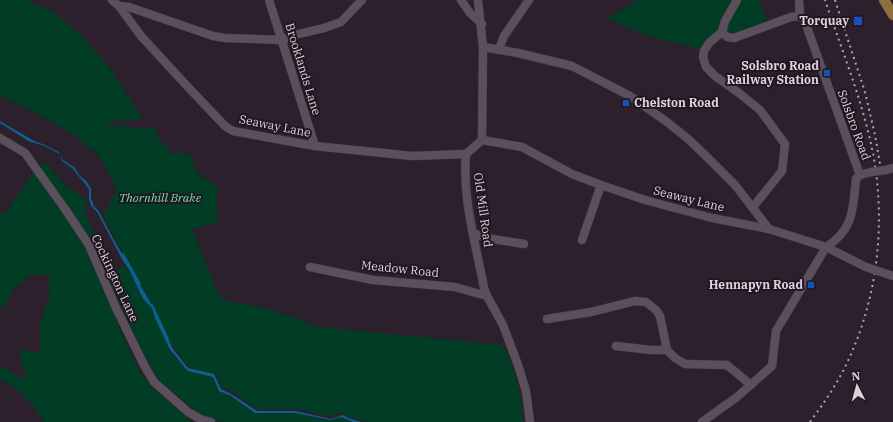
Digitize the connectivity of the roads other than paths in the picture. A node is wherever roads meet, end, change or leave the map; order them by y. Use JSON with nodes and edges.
{"nodes":[{"id":1,"x":112,"y":0,"type":"edge"},
{"id":2,"x":269,"y":0,"type":"edge"},
{"id":3,"x":362,"y":0,"type":"edge"},
{"id":4,"x":461,"y":0,"type":"edge"},
{"id":5,"x":478,"y":0,"type":"edge"},
{"id":6,"x":530,"y":0,"type":"edge"},
{"id":7,"x":737,"y":0,"type":"edge"},
{"id":8,"x":799,"y":0,"type":"edge"},
{"id":9,"x":884,"y":0,"type":"edge"},
{"id":10,"x":119,"y":6,"type":"junction"},
{"id":11,"x":893,"y":15,"type":"edge"},
{"id":12,"x":800,"y":16,"type":"junction"},
{"id":13,"x":482,"y":24,"type":"junction"},
{"id":14,"x":722,"y":32,"type":"junction"},
{"id":15,"x":282,"y":40,"type":"junction"},
{"id":16,"x":483,"y":46,"type":"junction"},
{"id":17,"x":499,"y":49,"type":"junction"},
{"id":18,"x":0,"y":138,"type":"edge"},
{"id":19,"x":482,"y":140,"type":"junction"},
{"id":20,"x":314,"y":146,"type":"junction"},
{"id":21,"x":466,"y":154,"type":"junction"},
{"id":22,"x":890,"y":169,"type":"edge"},
{"id":23,"x":860,"y":175,"type":"junction"},
{"id":24,"x":601,"y":185,"type":"junction"},
{"id":25,"x":753,"y":207,"type":"junction"},
{"id":26,"x":769,"y":230,"type":"junction"},
{"id":27,"x":474,"y":233,"type":"junction"},
{"id":28,"x":582,"y":240,"type":"dead end"},
{"id":29,"x":524,"y":244,"type":"dead end"},
{"id":30,"x":826,"y":247,"type":"junction"},
{"id":31,"x":310,"y":267,"type":"dead end"},
{"id":32,"x":893,"y":276,"type":"edge"},
{"id":33,"x":487,"y":296,"type":"junction"},
{"id":34,"x":547,"y":319,"type":"dead end"},
{"id":35,"x":635,"y":339,"type":"dead end"},
{"id":36,"x":616,"y":346,"type":"dead end"},
{"id":37,"x":634,"y":348,"type":"junction"},
{"id":38,"x":666,"y":350,"type":"junction"},
{"id":39,"x":751,"y":385,"type":"junction"},
{"id":40,"x":211,"y":422,"type":"edge"},
{"id":41,"x":530,"y":422,"type":"edge"},
{"id":42,"x":702,"y":422,"type":"edge"}],
"edges":[{"from":1,"to":10,"type":"street","name":"Seaway Lane"},
{"from":2,"to":15,"type":"street","name":"Brooklands Lane"},
{"from":3,"to":15,"type":"street"},
{"from":4,"to":13,"type":"street"},
{"from":5,"to":13,"type":"street"},
{"from":6,"to":17,"type":"street"},
{"from":7,"to":14,"type":"street"},
{"from":8,"to":12,"type":"street"},
{"from":9,"to":11,"type":"main road"},
{"from":10,"to":15,"type":"street"},
{"from":10,"to":20,"type":"street","name":"Seaway Lane"},
{"from":12,"to":14,"type":"street"},
{"from":12,"to":23,"type":"street","name":"Solsbro Road"},
{"from":13,"to":16,"type":"street"},
{"from":14,"to":25,"type":"street"},
{"from":15,"to":20,"type":"street","name":"Brooklands Lane"},
{"from":16,"to":17,"type":"street"},
{"from":16,"to":19,"type":"street"},
{"from":17,"to":25,"type":"street"},
{"from":18,"to":40,"type":"street","name":"Cockington Lane"},
{"from":19,"to":21,"type":"street"},
{"from":19,"to":24,"type":"street","name":"Seaway Lane"},
{"from":20,"to":21,"type":"street","name":"Seaway Lane"},
{"from":21,"to":27,"type":"street","name":"Old Mill Road"},
{"from":22,"to":23,"type":"street","bridge":true},
{"from":23,"to":30,"type":"street"},
{"from":24,"to":26,"type":"street","name":"Seaway Lane"},
{"from":24,"to":28,"type":"street"},
{"from":25,"to":26,"type":"street"},
{"from":26,"to":30,"type":"street","name":"Seaway Lane"},
{"from":27,"to":29,"type":"street"},
{"from":27,"to":33,"type":"street","name":"Old Mill Road"},
{"from":30,"to":32,"type":"street","name":"Seaway Lane","bridge":true},
{"from":30,"to":39,"type":"street"},
{"from":31,"to":33,"type":"street","name":"Meadow Road"},
{"from":33,"to":41,"type":"street","name":"Old Mill Road"},
{"from":34,"to":38,"type":"street"},
{"from":35,"to":37,"type":"street"},
{"from":36,"to":37,"type":"street"},
{"from":37,"to":38,"type":"street"},
{"from":38,"to":39,"type":"street"},
{"from":39,"to":42,"type":"street"}]}
